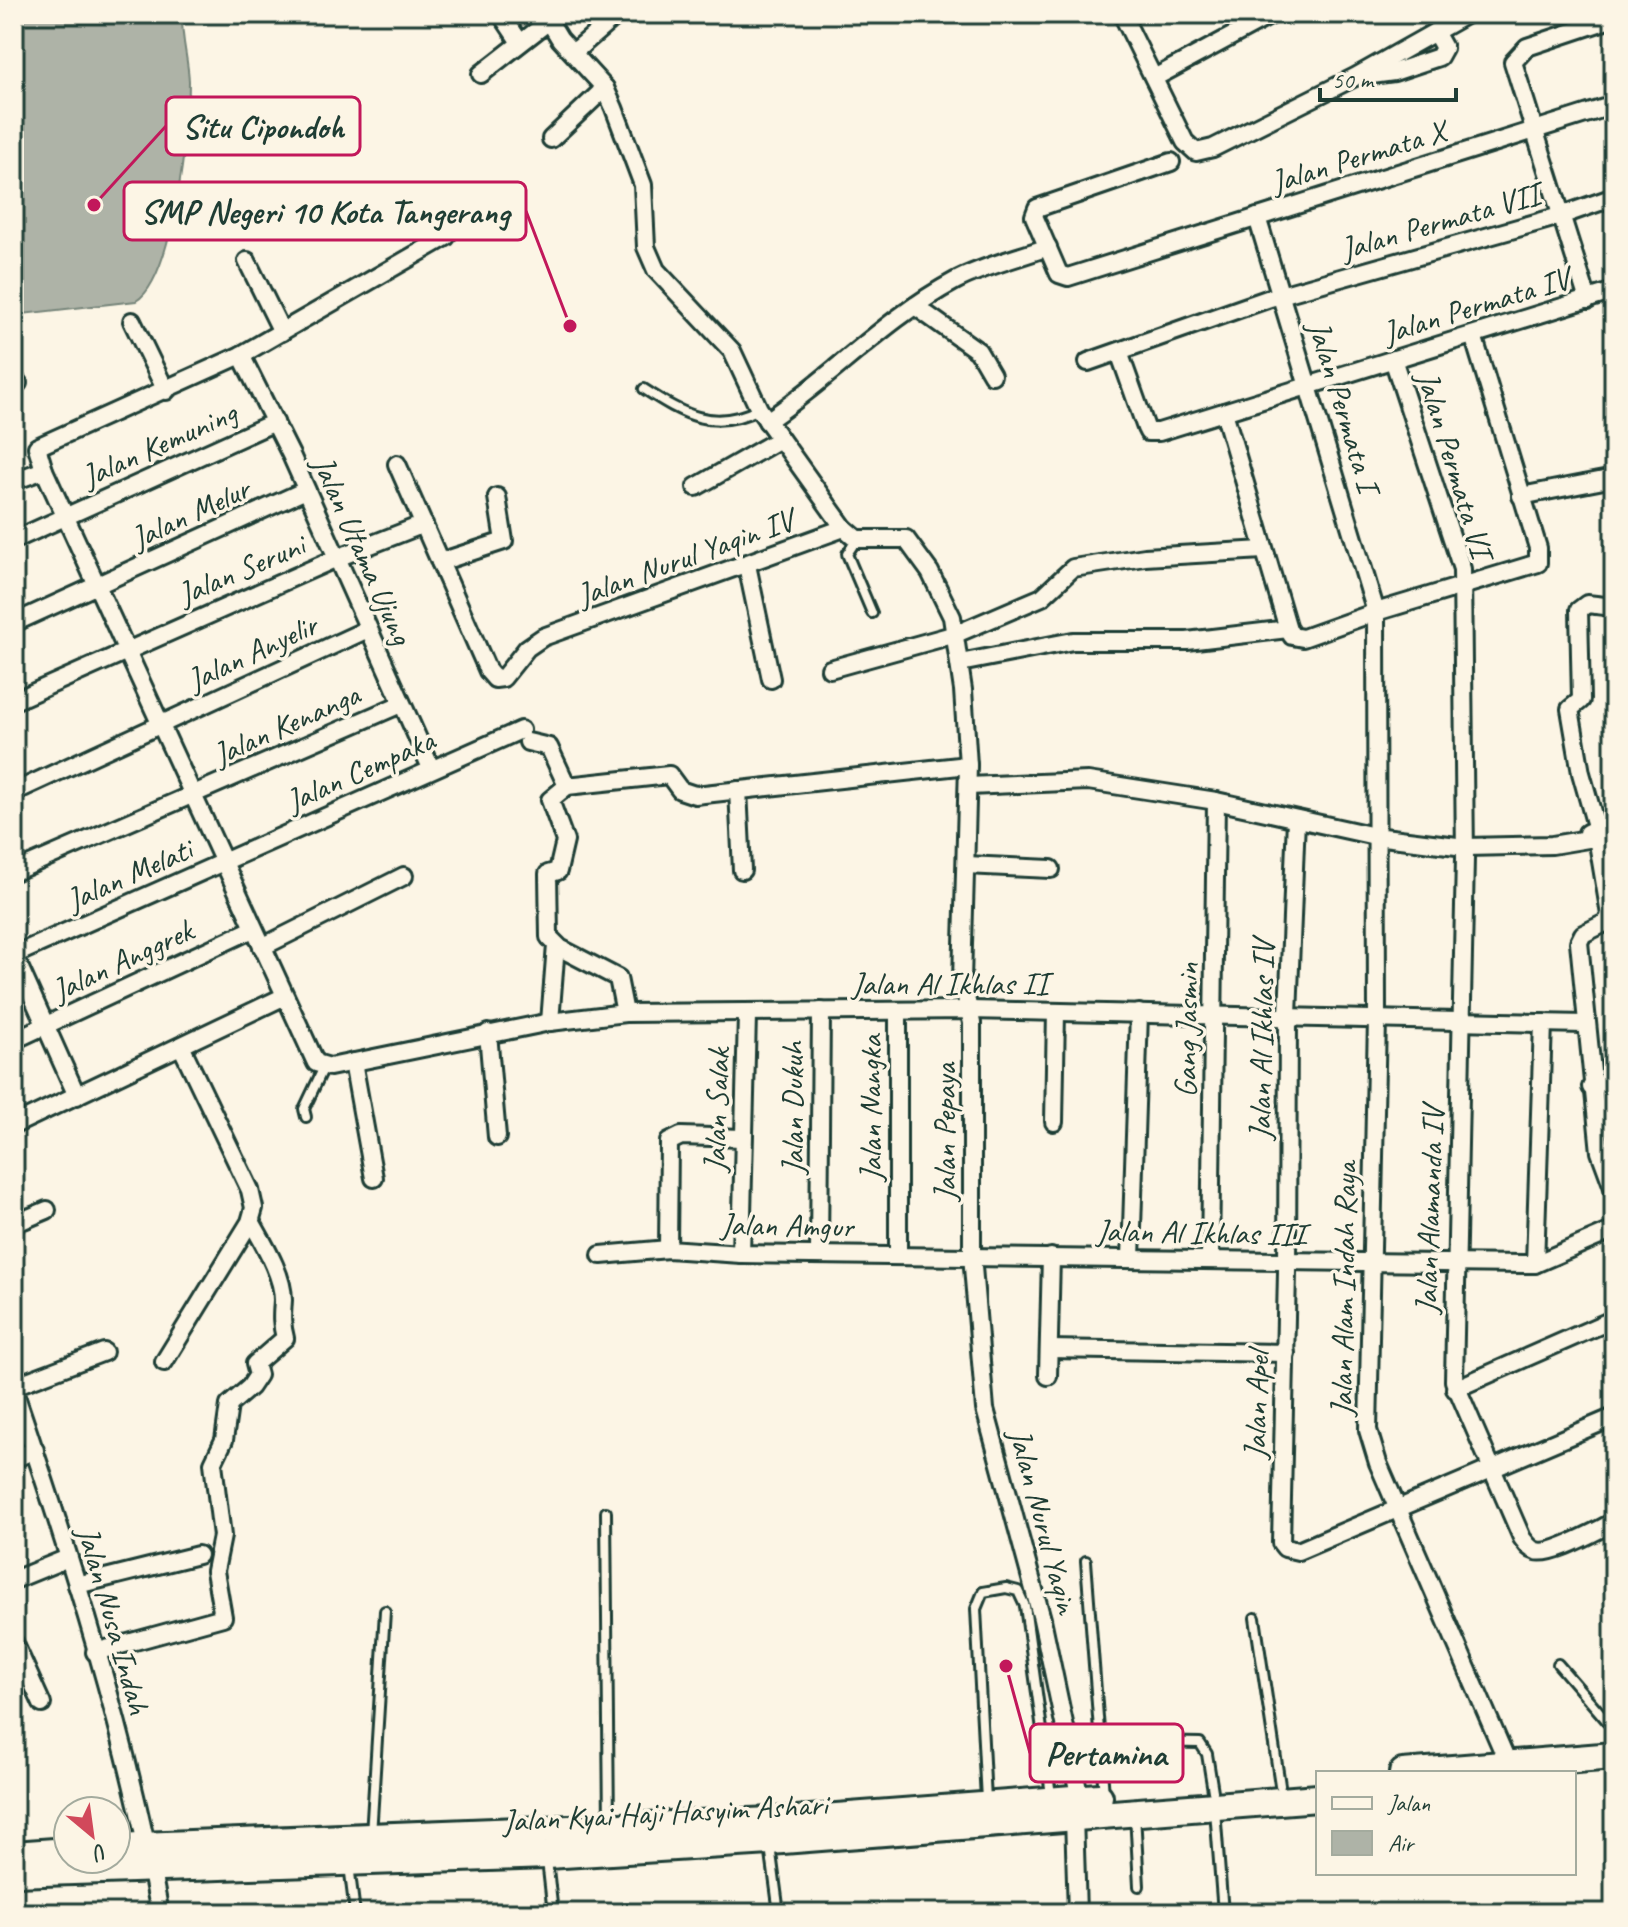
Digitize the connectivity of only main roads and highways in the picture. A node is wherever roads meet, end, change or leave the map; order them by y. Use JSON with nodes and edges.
{"nodes":[{"id":1,"x":1614,"y":1756,"type":"edge"},
{"id":2,"x":1510,"y":1768,"type":"edge"},
{"id":3,"x":1446,"y":1771,"type":"edge"},
{"id":4,"x":1614,"y":1773,"type":"edge"},
{"id":5,"x":1576,"y":1776,"type":"edge"},
{"id":6,"x":1316,"y":1781,"type":"edge"},
{"id":7,"x":1316,"y":1798,"type":"edge"},
{"id":8,"x":1214,"y":1799,"type":"junction"},
{"id":9,"x":1086,"y":1804,"type":"junction"},
{"id":10,"x":987,"y":1814,"type":"junction"},
{"id":11,"x":132,"y":1851,"type":"edge"},
{"id":12,"x":52,"y":1852,"type":"edge"},
{"id":13,"x":14,"y":1855,"type":"edge"},
{"id":14,"x":149,"y":1855,"type":"junction"},
{"id":15,"x":14,"y":1873,"type":"edge"}],
"edges":[{"from":1,"to":2,"type":"main road"},
{"from":2,"to":3,"type":"main road"},
{"from":4,"to":5,"type":"main road"},
{"from":6,"to":8,"type":"main road","name":"Jalan Kyai Haji Hasyim Ashari"},
{"from":7,"to":8,"type":"main road","name":"Jalan Kyai Haji Hasyim Ashari"},
{"from":8,"to":9,"type":"main road","name":"Jalan Kyai Haji Hasyim Ashari"},
{"from":8,"to":9,"type":"main road","name":"Jalan Kyai Haji Hasyim Ashari"},
{"from":9,"to":10,"type":"main road","name":"Jalan Kyai Haji Hasyim Ashari"},
{"from":9,"to":10,"type":"main road","name":"Jalan Kyai Haji Hasyim Ashari"},
{"from":10,"to":14,"type":"main road","name":"Jalan Kyai Haji Hasyim Ashari"},
{"from":10,"to":14,"type":"main road","name":"Jalan Kyai Haji Hasyim Ashari"},
{"from":11,"to":14,"type":"main road","name":"Jalan Kyai Haji Hasyim Ashari"},
{"from":12,"to":13,"type":"main road"},
{"from":14,"to":15,"type":"main road","name":"Jalan Kyai Haji Hasyim Ashari"}]}
